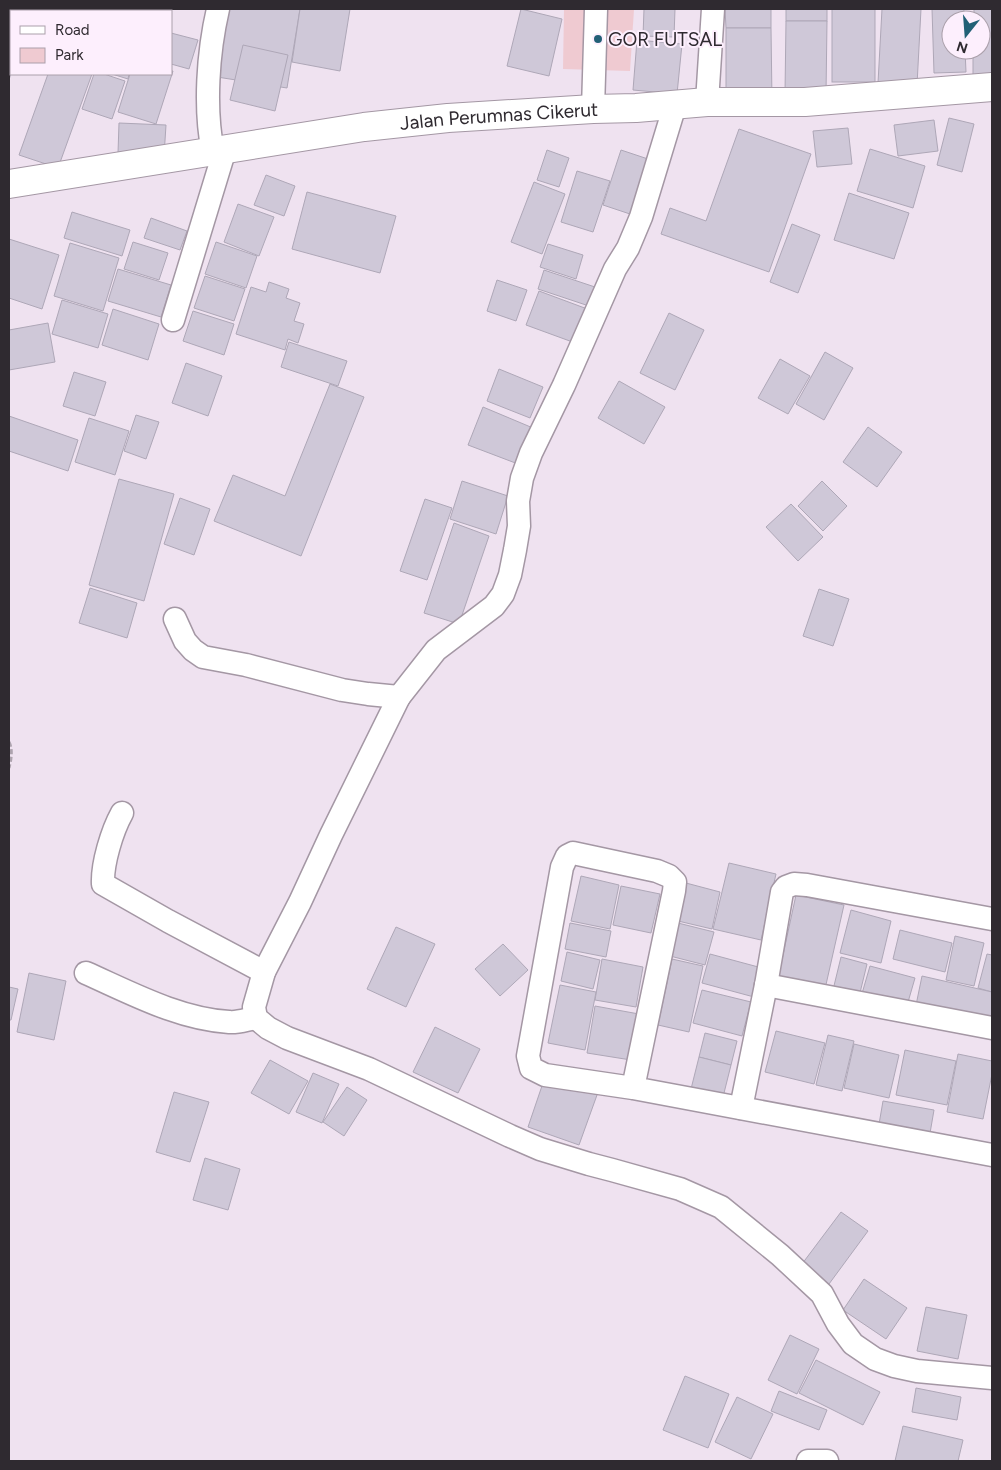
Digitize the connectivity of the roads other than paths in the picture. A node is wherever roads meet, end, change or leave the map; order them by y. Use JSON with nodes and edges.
{"nodes":[{"id":1,"x":218,"y":9,"type":"edge"},
{"id":2,"x":596,"y":9,"type":"edge"},
{"id":3,"x":713,"y":9,"type":"edge"},
{"id":4,"x":992,"y":87,"type":"edge"},
{"id":5,"x":707,"y":102,"type":"junction"},
{"id":6,"x":675,"y":105,"type":"junction"},
{"id":7,"x":594,"y":109,"type":"junction"},
{"id":8,"x":219,"y":151,"type":"junction"},
{"id":9,"x":9,"y":184,"type":"edge"},
{"id":10,"x":173,"y":320,"type":"dead end"},
{"id":11,"x":175,"y":619,"type":"dead end"},
{"id":12,"x":399,"y":697,"type":"junction"},
{"id":13,"x":122,"y":812,"type":"dead end"},
{"id":14,"x":992,"y":918,"type":"edge"},
{"id":15,"x":264,"y":972,"type":"junction"},
{"id":16,"x":86,"y":973,"type":"dead end"},
{"id":17,"x":766,"y":985,"type":"junction"},
{"id":18,"x":256,"y":1018,"type":"junction"},
{"id":19,"x":992,"y":1028,"type":"edge"},
{"id":20,"x":633,"y":1088,"type":"junction"},
{"id":21,"x":741,"y":1108,"type":"junction"},
{"id":22,"x":992,"y":1155,"type":"edge"},
{"id":23,"x":992,"y":1378,"type":"edge"},
{"id":24,"x":808,"y":1461,"type":"edge"},
{"id":25,"x":827,"y":1461,"type":"edge"}],
"edges":[{"from":1,"to":8,"type":"street"},
{"from":2,"to":7,"type":"street"},
{"from":3,"to":5,"type":"street"},
{"from":4,"to":5,"type":"street","name":"Jalan Perumnas Cikerut"},
{"from":5,"to":6,"type":"street","name":"Jalan Perumnas Cikerut"},
{"from":6,"to":7,"type":"street","name":"Jalan Perumnas Cikerut"},
{"from":6,"to":12,"type":"street"},
{"from":7,"to":8,"type":"street","name":"Jalan Perumnas Cikerut"},
{"from":8,"to":9,"type":"street","name":"Jalan Perumnas Cikerut"},
{"from":8,"to":10,"type":"street"},
{"from":11,"to":12,"type":"street"},
{"from":12,"to":15,"type":"street"},
{"from":13,"to":15,"type":"street"},
{"from":14,"to":17,"type":"street"},
{"from":15,"to":18,"type":"street"},
{"from":16,"to":18,"type":"street"},
{"from":17,"to":19,"type":"street"},
{"from":17,"to":21,"type":"street"},
{"from":18,"to":23,"type":"street"},
{"from":20,"to":20,"type":"street"},
{"from":20,"to":21,"type":"street"},
{"from":21,"to":22,"type":"street"},
{"from":24,"to":25,"type":"street"}]}
